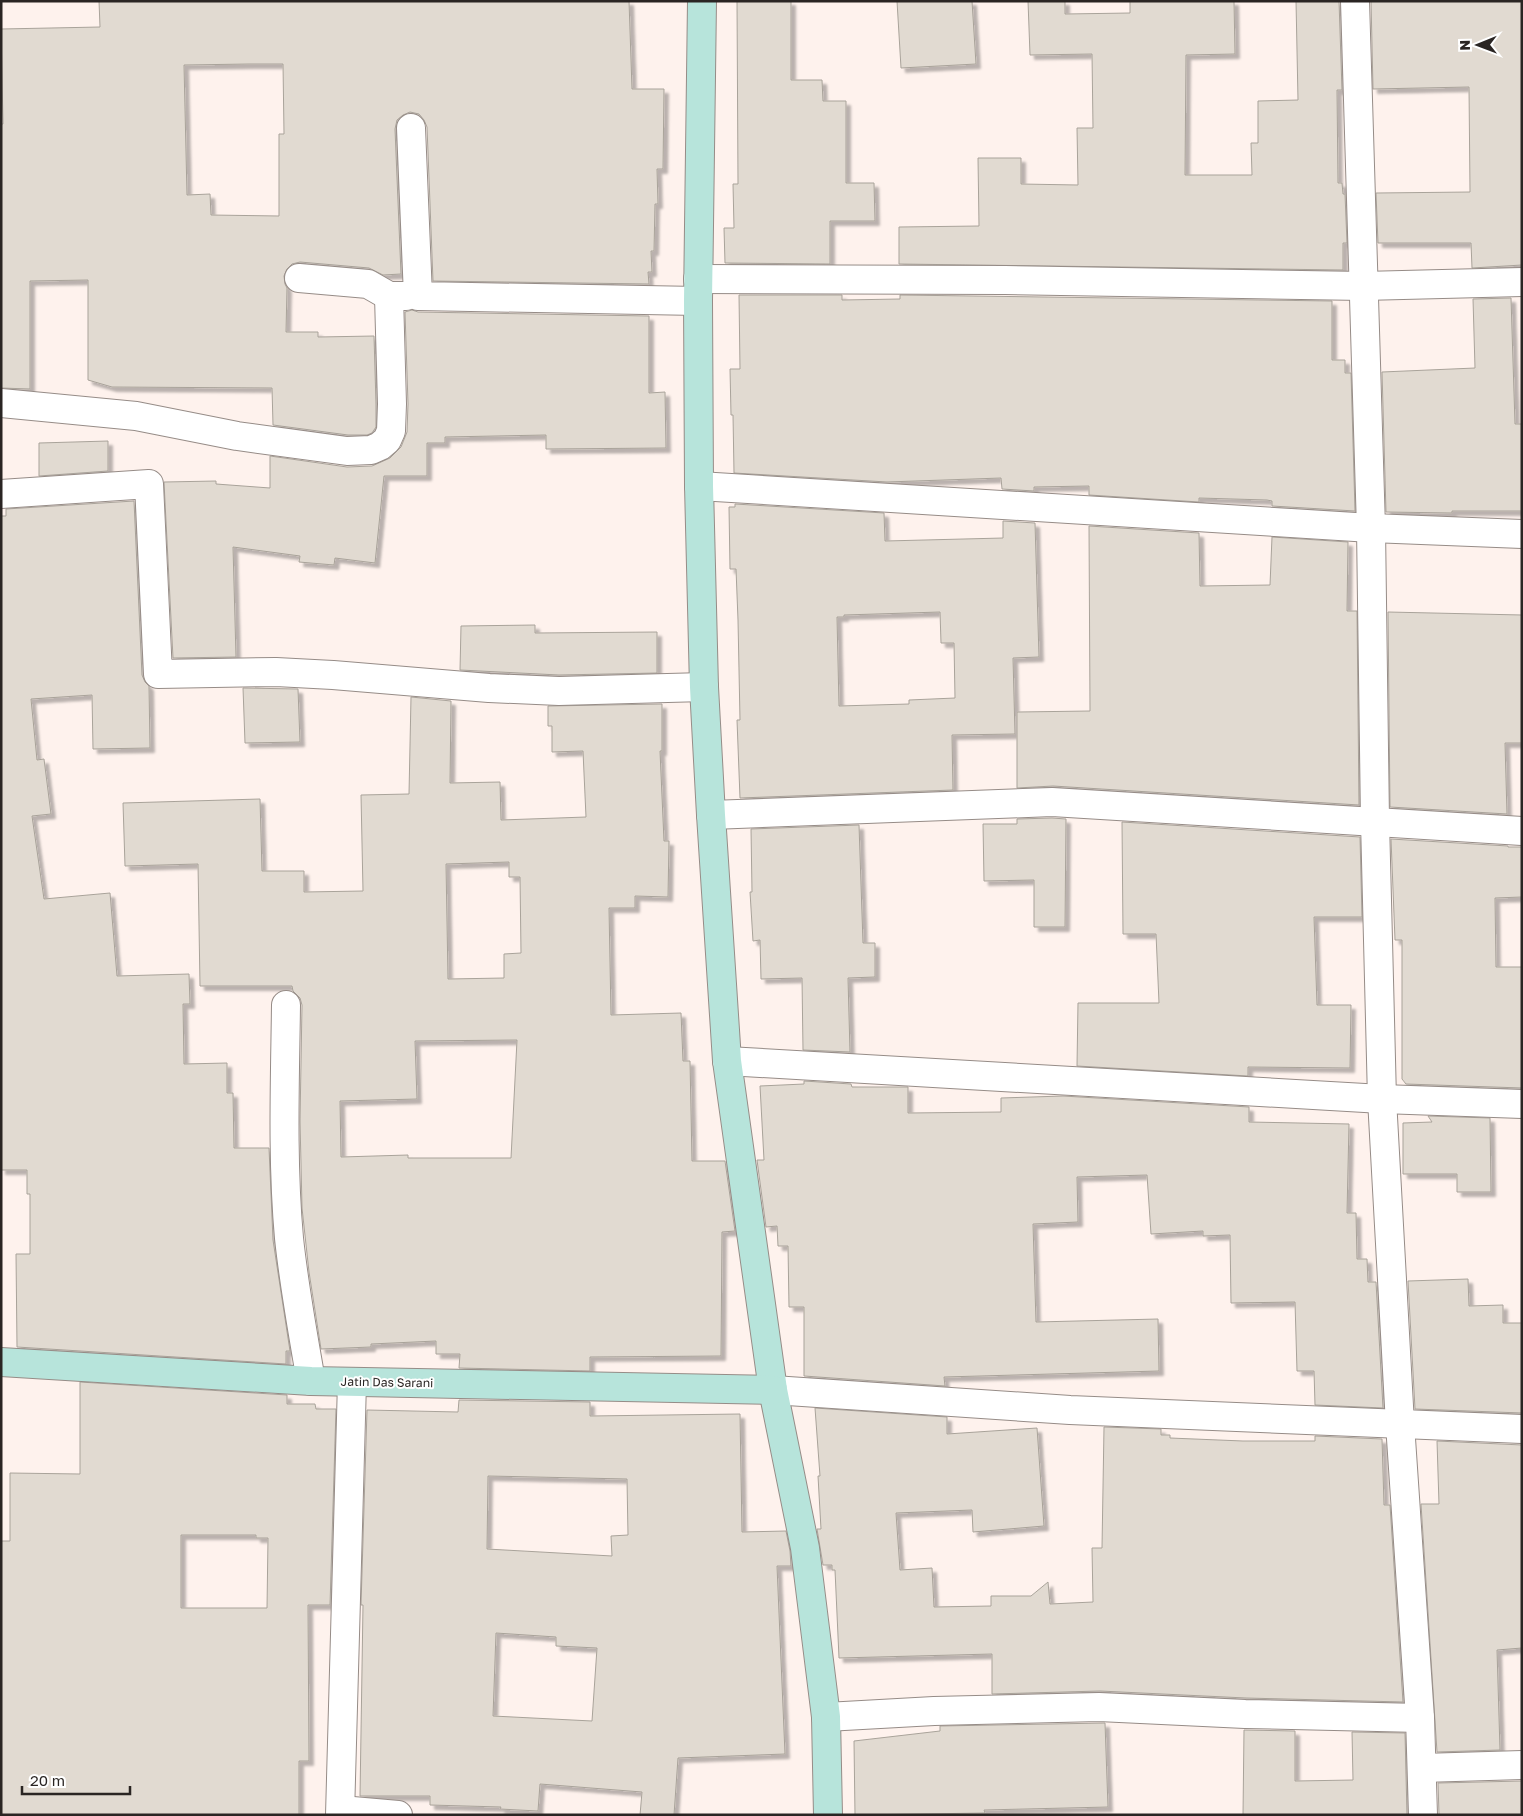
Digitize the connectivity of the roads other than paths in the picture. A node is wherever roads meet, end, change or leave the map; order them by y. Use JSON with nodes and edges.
{"nodes":[{"id":1,"x":702,"y":1,"type":"edge"},
{"id":2,"x":1354,"y":1,"type":"edge"},
{"id":3,"x":411,"y":128,"type":"dead end"},
{"id":4,"x":299,"y":278,"type":"dead end"},
{"id":5,"x":1522,"y":282,"type":"edge"},
{"id":6,"x":1363,"y":286,"type":"junction"},
{"id":7,"x":698,"y":290,"type":"junction"},
{"id":8,"x":389,"y":296,"type":"junction"},
{"id":9,"x":418,"y":296,"type":"junction"},
{"id":10,"x":1,"y":403,"type":"edge"},
{"id":11,"x":699,"y":486,"type":"junction"},
{"id":12,"x":1,"y":494,"type":"edge"},
{"id":13,"x":1371,"y":528,"type":"junction"},
{"id":14,"x":1522,"y":534,"type":"edge"},
{"id":15,"x":704,"y":687,"type":"junction"},
{"id":16,"x":711,"y":815,"type":"junction"},
{"id":17,"x":1374,"y":821,"type":"junction"},
{"id":18,"x":1522,"y":831,"type":"edge"},
{"id":19,"x":286,"y":1005,"type":"dead end"},
{"id":20,"x":727,"y":1061,"type":"junction"},
{"id":21,"x":1382,"y":1098,"type":"junction"},
{"id":22,"x":1522,"y":1104,"type":"edge"},
{"id":23,"x":1,"y":1362,"type":"edge"},
{"id":24,"x":312,"y":1381,"type":"junction"},
{"id":25,"x":352,"y":1382,"type":"junction"},
{"id":26,"x":773,"y":1390,"type":"junction"},
{"id":27,"x":1400,"y":1424,"type":"junction"},
{"id":28,"x":1522,"y":1429,"type":"edge"},
{"id":29,"x":826,"y":1717,"type":"junction"},
{"id":30,"x":1420,"y":1718,"type":"junction"},
{"id":31,"x":1522,"y":1764,"type":"edge"},
{"id":32,"x":1422,"y":1768,"type":"junction"},
{"id":33,"x":340,"y":1812,"type":"edge"},
{"id":34,"x":398,"y":1815,"type":"edge"},
{"id":35,"x":828,"y":1815,"type":"edge"},
{"id":36,"x":1423,"y":1815,"type":"edge"}],
"edges":[{"from":1,"to":7,"type":"street"},
{"from":2,"to":6,"type":"street"},
{"from":3,"to":9,"type":"street"},
{"from":4,"to":8,"type":"street"},
{"from":5,"to":6,"type":"street"},
{"from":6,"to":7,"type":"street"},
{"from":6,"to":13,"type":"street"},
{"from":7,"to":9,"type":"street"},
{"from":7,"to":11,"type":"street"},
{"from":8,"to":9,"type":"street"},
{"from":8,"to":10,"type":"street"},
{"from":11,"to":13,"type":"street"},
{"from":11,"to":15,"type":"street"},
{"from":12,"to":15,"type":"street"},
{"from":13,"to":14,"type":"street"},
{"from":13,"to":17,"type":"street"},
{"from":15,"to":16,"type":"street"},
{"from":16,"to":17,"type":"street"},
{"from":16,"to":20,"type":"street"},
{"from":17,"to":18,"type":"street"},
{"from":17,"to":21,"type":"street"},
{"from":19,"to":24,"type":"street"},
{"from":20,"to":21,"type":"street"},
{"from":20,"to":26,"type":"street"},
{"from":21,"to":22,"type":"street"},
{"from":21,"to":27,"type":"street"},
{"from":23,"to":24,"type":"street","name":"Jatin Das Sarani"},
{"from":24,"to":25,"type":"street","name":"Jatin Das Sarani"},
{"from":25,"to":26,"type":"street","name":"Jatin Das Sarani"},
{"from":25,"to":33,"type":"street"},
{"from":26,"to":27,"type":"street"},
{"from":26,"to":29,"type":"street"},
{"from":27,"to":28,"type":"street"},
{"from":27,"to":30,"type":"street"},
{"from":29,"to":30,"type":"street"},
{"from":29,"to":35,"type":"street"},
{"from":30,"to":32,"type":"street"},
{"from":31,"to":32,"type":"street"},
{"from":32,"to":36,"type":"street"},
{"from":33,"to":34,"type":"street"}]}
